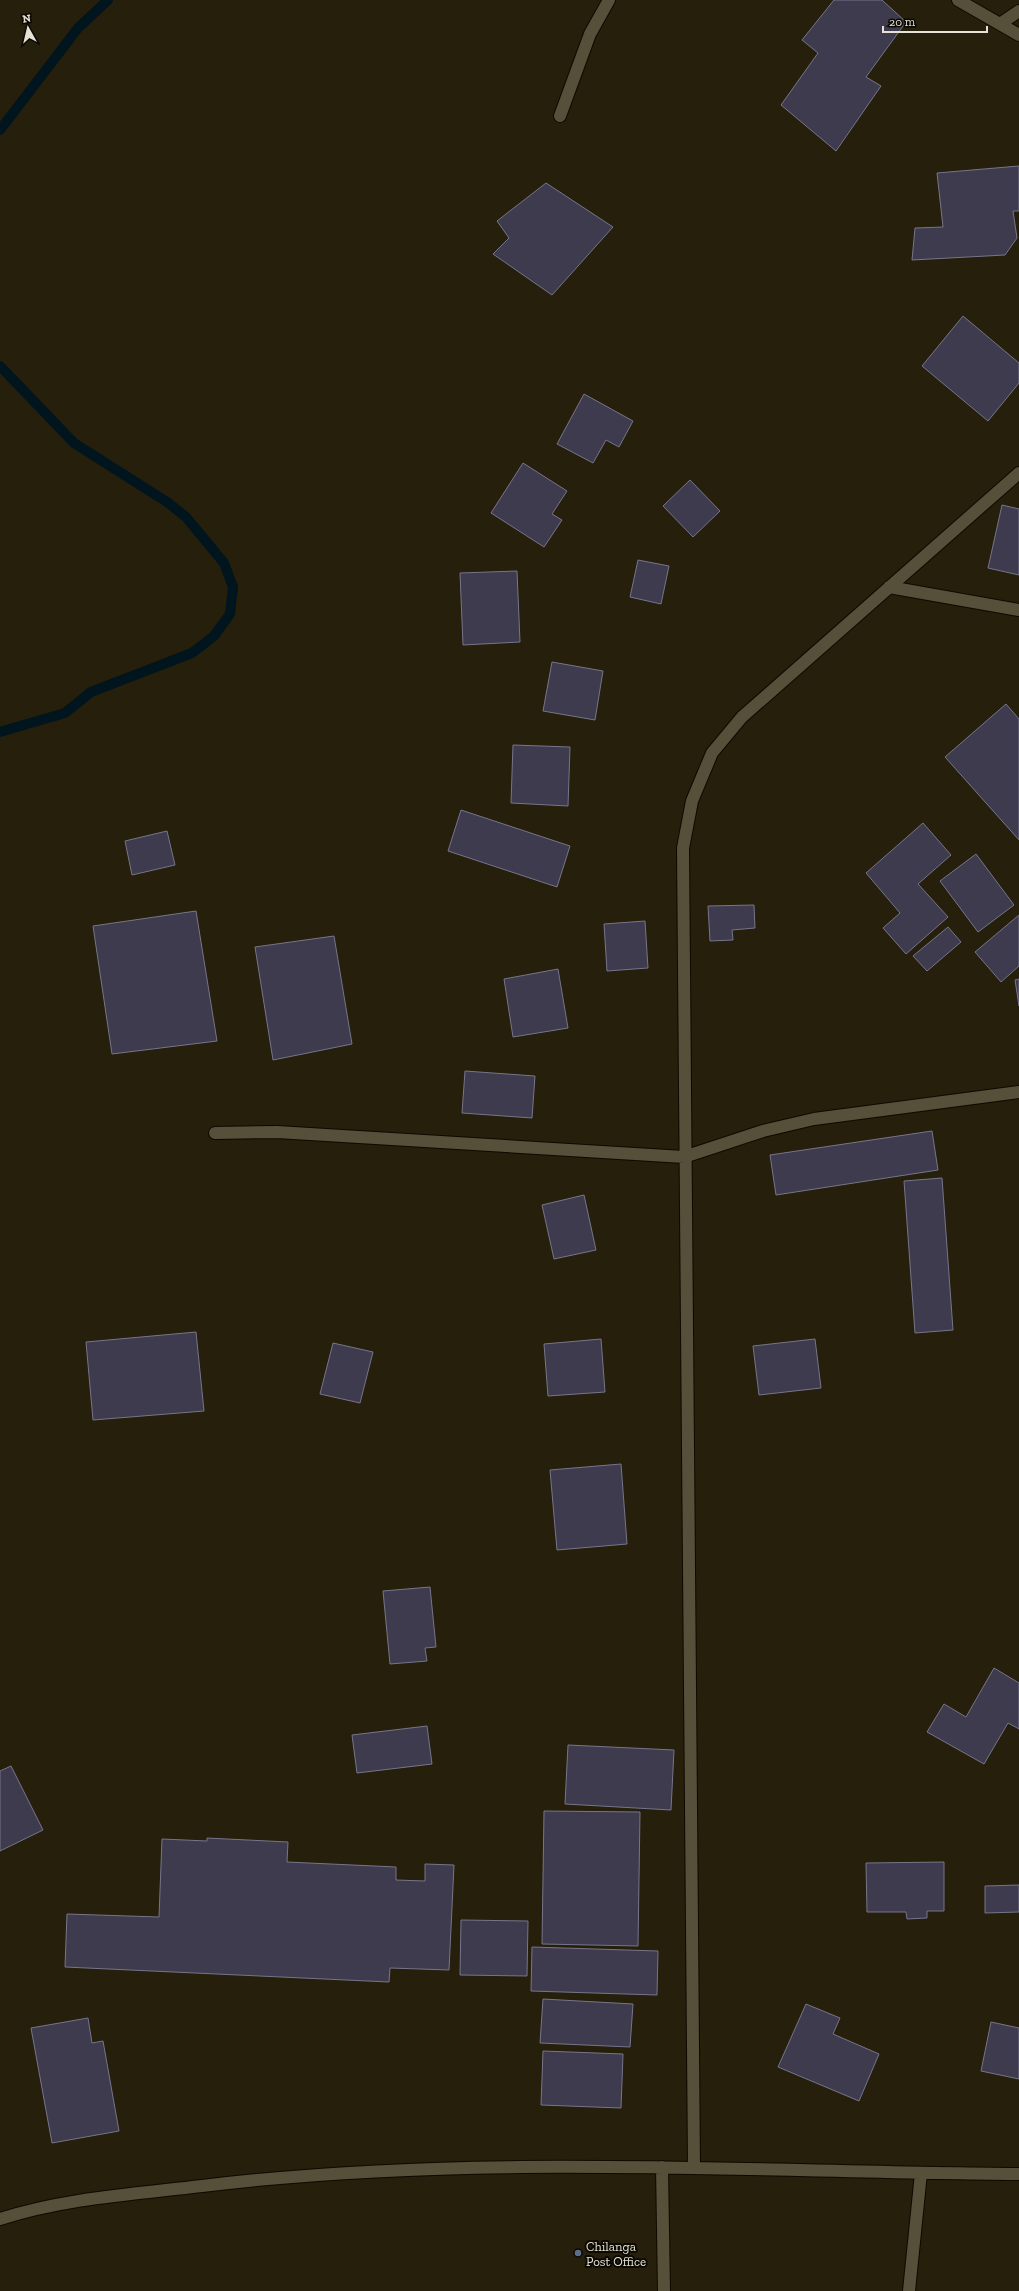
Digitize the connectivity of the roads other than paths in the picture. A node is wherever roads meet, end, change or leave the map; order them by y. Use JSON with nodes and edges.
{"nodes":[{"id":1,"x":609,"y":0,"type":"edge"},
{"id":2,"x":958,"y":0,"type":"edge"},
{"id":3,"x":1019,"y":11,"type":"edge"},
{"id":4,"x":1000,"y":24,"type":"junction"},
{"id":5,"x":1019,"y":35,"type":"edge"},
{"id":6,"x":560,"y":116,"type":"dead end"},
{"id":7,"x":1019,"y":473,"type":"edge"},
{"id":8,"x":889,"y":587,"type":"junction"},
{"id":9,"x":1019,"y":610,"type":"edge"},
{"id":10,"x":1019,"y":1092,"type":"edge"},
{"id":11,"x":215,"y":1133,"type":"dead end"},
{"id":12,"x":684,"y":1157,"type":"junction"},
{"id":13,"x":662,"y":2167,"type":"junction"},
{"id":14,"x":694,"y":2168,"type":"junction"},
{"id":15,"x":921,"y":2173,"type":"junction"},
{"id":16,"x":1019,"y":2174,"type":"edge"},
{"id":17,"x":0,"y":2219,"type":"edge"},
{"id":18,"x":664,"y":2291,"type":"edge"},
{"id":19,"x":909,"y":2291,"type":"edge"}],
"edges":[{"from":1,"to":6,"type":"street"},
{"from":2,"to":4,"type":"street"},
{"from":3,"to":4,"type":"street"},
{"from":4,"to":5,"type":"street"},
{"from":7,"to":8,"type":"street"},
{"from":8,"to":9,"type":"street"},
{"from":8,"to":12,"type":"street"},
{"from":10,"to":12,"type":"street"},
{"from":11,"to":12,"type":"street"},
{"from":12,"to":14,"type":"street"},
{"from":13,"to":14,"type":"street"},
{"from":13,"to":17,"type":"street"},
{"from":13,"to":18,"type":"street"},
{"from":14,"to":15,"type":"street"},
{"from":15,"to":16,"type":"street"},
{"from":15,"to":19,"type":"street"}]}
